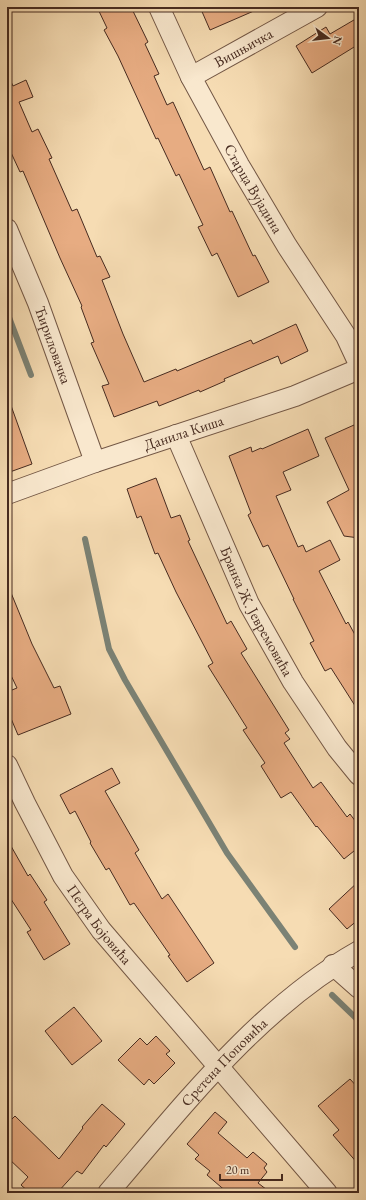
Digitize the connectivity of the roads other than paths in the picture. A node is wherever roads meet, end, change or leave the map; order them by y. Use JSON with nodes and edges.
{"nodes":[{"id":1,"x":159,"y":7,"type":"edge"},
{"id":2,"x":317,"y":7,"type":"edge"},
{"id":3,"x":191,"y":77,"type":"junction"},
{"id":4,"x":7,"y":229,"type":"edge"},
{"id":5,"x":352,"y":331,"type":"edge"},
{"id":6,"x":359,"y":364,"type":"edge"},
{"id":7,"x":359,"y":369,"type":"edge"},
{"id":8,"x":176,"y":435,"type":"junction"},
{"id":9,"x":95,"y":462,"type":"junction"},
{"id":10,"x":7,"y":494,"type":"edge"},
{"id":11,"x":7,"y":765,"type":"edge"},
{"id":12,"x":359,"y":775,"type":"edge"},
{"id":13,"x":359,"y":951,"type":"edge"},
{"id":14,"x":334,"y":965,"type":"junction"},
{"id":15,"x":359,"y":988,"type":"edge"},
{"id":16,"x":219,"y":1066,"type":"junction"},
{"id":17,"x":108,"y":1193,"type":"edge"},
{"id":18,"x":327,"y":1193,"type":"edge"}],
"edges":[{"from":1,"to":3,"type":"street","name":"Старца Вујадина"},
{"from":2,"to":3,"type":"street","name":"Вишњичка"},
{"from":3,"to":5,"type":"street","name":"Старца Вујадина"},
{"from":4,"to":9,"type":"street","name":"Ћириловачка"},
{"from":5,"to":6,"type":"street","name":"Старца Вујадина"},
{"from":7,"to":8,"type":"street","name":"Данила Киша"},
{"from":8,"to":9,"type":"street","name":"Данила Киша"},
{"from":8,"to":12,"type":"street","name":"Бранка Ж. Јевремовића"},
{"from":9,"to":10,"type":"street","name":"Данила Киша"},
{"from":11,"to":16,"type":"street","name":"Петра Бојовића"},
{"from":13,"to":14,"type":"street","name":"Сретена Поповића"},
{"from":14,"to":15,"type":"street"},
{"from":14,"to":16,"type":"street","name":"Сретена Поповића"},
{"from":16,"to":17,"type":"street","name":"Сретена Поповића"},
{"from":16,"to":18,"type":"street","name":"Петра Бојовића"}]}
